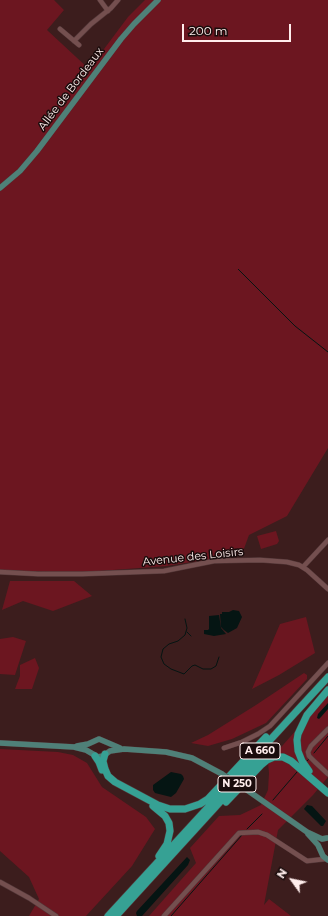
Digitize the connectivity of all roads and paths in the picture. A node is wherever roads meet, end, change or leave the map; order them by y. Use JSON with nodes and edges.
{"nodes":[{"id":1,"x":100,"y":0,"type":"edge"},
{"id":2,"x":118,"y":0,"type":"edge"},
{"id":3,"x":158,"y":0,"type":"edge"},
{"id":4,"x":108,"y":11,"type":"junction"},
{"id":5,"x":60,"y":29,"type":"dead end"},
{"id":6,"x":74,"y":41,"type":"junction"},
{"id":7,"x":79,"y":45,"type":"dead end"},
{"id":8,"x":0,"y":188,"type":"edge"},
{"id":9,"x":328,"y":540,"type":"edge"},
{"id":10,"x":303,"y":567,"type":"junction"},
{"id":11,"x":0,"y":572,"type":"edge"},
{"id":12,"x":328,"y":589,"type":"edge"},
{"id":13,"x":328,"y":663,"type":"edge"},
{"id":14,"x":328,"y":676,"type":"edge"},
{"id":15,"x":328,"y":684,"type":"edge"},
{"id":16,"x":328,"y":690,"type":"edge"},
{"id":17,"x":328,"y":729,"type":"edge"},
{"id":18,"x":281,"y":735,"type":"joint"},
{"id":19,"x":0,"y":743,"type":"edge"},
{"id":20,"x":91,"y":743,"type":"junction"},
{"id":21,"x":106,"y":743,"type":"junction"},
{"id":22,"x":74,"y":747,"type":"junction"},
{"id":23,"x":224,"y":748,"type":"dead end"},
{"id":24,"x":124,"y":749,"type":"junction"},
{"id":25,"x":93,"y":754,"type":"junction"},
{"id":26,"x":105,"y":754,"type":"junction"},
{"id":27,"x":328,"y":774,"type":"edge"},
{"id":28,"x":328,"y":789,"type":"edge"},
{"id":29,"x":328,"y":793,"type":"edge"},
{"id":30,"x":192,"y":829,"type":"junction"},
{"id":31,"x":307,"y":832,"type":"junction"},
{"id":32,"x":328,"y":838,"type":"edge"},
{"id":33,"x":320,"y":850,"type":"junction"},
{"id":34,"x":315,"y":859,"type":"junction"},
{"id":35,"x":327,"y":859,"type":"edge"},
{"id":36,"x":0,"y":882,"type":"edge"},
{"id":37,"x":56,"y":916,"type":"edge"},
{"id":38,"x":108,"y":916,"type":"edge"},
{"id":39,"x":116,"y":916,"type":"edge"},
{"id":40,"x":164,"y":916,"type":"edge"}],
"edges":[{"from":1,"to":4,"type":"street"},
{"from":2,"to":4,"type":"street"},
{"from":3,"to":8,"type":"main road","name":"Allée de Bordeaux"},
{"from":4,"to":6,"type":"street"},
{"from":5,"to":6,"type":"street"},
{"from":6,"to":7,"type":"street"},
{"from":9,"to":10,"type":"street"},
{"from":10,"to":11,"type":"street","name":"Avenue des Loisirs"},
{"from":10,"to":12,"type":"street"},
{"from":13,"to":23,"type":"street"},
{"from":14,"to":26,"type":"highway"},
{"from":14,"to":30,"type":"highway","number":"A 660"},
{"from":15,"to":18,"type":"highway","number":"A 660"},
{"from":16,"to":28,"type":"highway"},
{"from":17,"to":27,"type":"street"},
{"from":18,"to":30,"type":"highway","number":"N 250"},
{"from":19,"to":22,"type":"main road"},
{"from":20,"to":21,"type":"main road"},
{"from":20,"to":22,"type":"main road"},
{"from":20,"to":25,"type":"main road"},
{"from":21,"to":24,"type":"main road"},
{"from":21,"to":26,"type":"main road"},
{"from":22,"to":25,"type":"main road"},
{"from":24,"to":26,"type":"main road"},
{"from":24,"to":31,"type":"main road","bridge":true},
{"from":25,"to":26,"type":"main road"},
{"from":25,"to":38,"type":"highway"},
{"from":29,"to":30,"type":"highway"},
{"from":30,"to":38,"type":"highway","number":"N 250"},
{"from":30,"to":39,"type":"highway","number":"N 250"},
{"from":31,"to":32,"type":"main road"},
{"from":31,"to":33,"type":"main road"},
{"from":32,"to":33,"type":"main road"},
{"from":33,"to":34,"type":"street"},
{"from":33,"to":35,"type":"main road"},
{"from":34,"to":35,"type":"street"},
{"from":34,"to":40,"type":"street"},
{"from":36,"to":37,"type":"street"}]}
